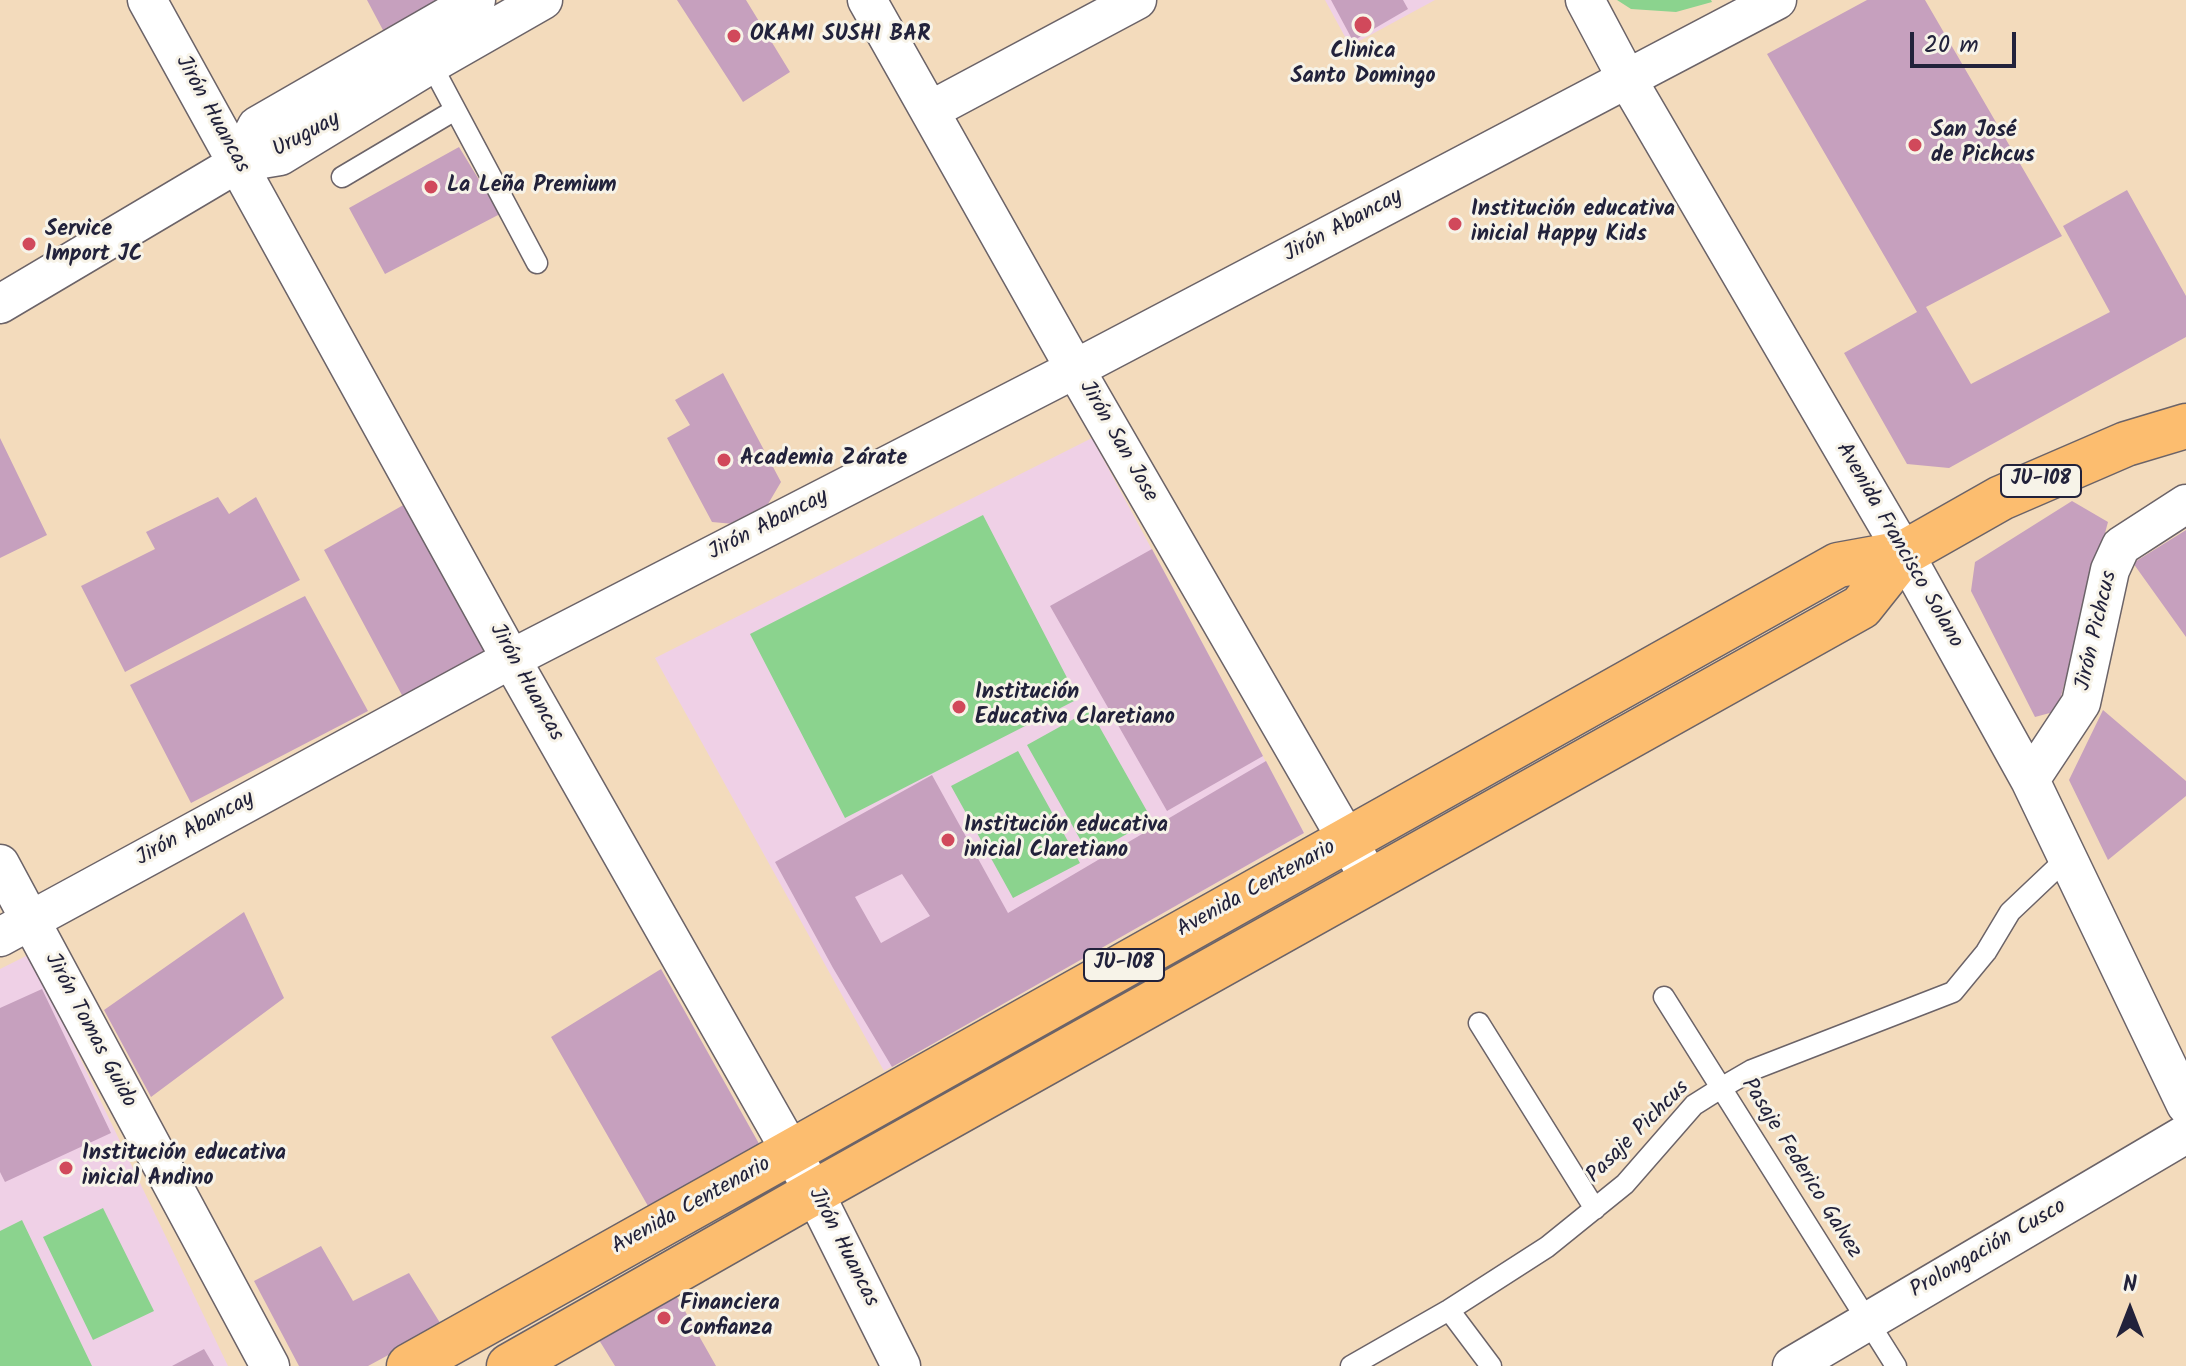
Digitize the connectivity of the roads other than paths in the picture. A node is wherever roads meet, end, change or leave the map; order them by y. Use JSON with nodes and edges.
{"nodes":[{"id":1,"x":147,"y":0,"type":"edge"},
{"id":2,"x":476,"y":0,"type":"edge"},
{"id":3,"x":543,"y":0,"type":"edge"},
{"id":4,"x":867,"y":0,"type":"edge"},
{"id":5,"x":1137,"y":0,"type":"edge"},
{"id":6,"x":1585,"y":0,"type":"edge"},
{"id":7,"x":1777,"y":0,"type":"edge"},
{"id":8,"x":431,"y":64,"type":"junction"},
{"id":9,"x":1627,"y":79,"type":"junction"},
{"id":10,"x":455,"y":110,"type":"junction"},
{"id":11,"x":931,"y":110,"type":"junction"},
{"id":12,"x":238,"y":163,"type":"junction"},
{"id":13,"x":342,"y":177,"type":"dead end"},
{"id":14,"x":537,"y":263,"type":"dead end"},
{"id":15,"x":0,"y":304,"type":"edge"},
{"id":16,"x":1075,"y":369,"type":"junction"},
{"id":17,"x":2186,"y":426,"type":"edge"},
{"id":18,"x":2186,"y":504,"type":"edge"},
{"id":19,"x":1904,"y":553,"type":"junction"},
{"id":20,"x":511,"y":659,"type":"junction"},
{"id":21,"x":2030,"y":780,"type":"junction"},
{"id":22,"x":1348,"y":840,"type":"junction"},
{"id":23,"x":2067,"y":858,"type":"junction"},
{"id":24,"x":0,"y":864,"type":"edge"},
{"id":25,"x":1371,"y":881,"type":"junction"},
{"id":26,"x":15,"y":929,"type":"edge"},
{"id":27,"x":1664,"y":997,"type":"dead end"},
{"id":28,"x":1479,"y":1023,"type":"dead end"},
{"id":29,"x":1721,"y":1088,"type":"junction"},
{"id":30,"x":2186,"y":1105,"type":"edge"},
{"id":31,"x":2186,"y":1134,"type":"edge"},
{"id":32,"x":791,"y":1151,"type":"junction"},
{"id":33,"x":814,"y":1192,"type":"junction"},
{"id":34,"x":1595,"y":1209,"type":"junction"},
{"id":35,"x":1449,"y":1310,"type":"junction"},
{"id":36,"x":1868,"y":1321,"type":"junction"},
{"id":37,"x":270,"y":1366,"type":"edge"},
{"id":38,"x":409,"y":1366,"type":"edge"},
{"id":39,"x":509,"y":1366,"type":"edge"},
{"id":40,"x":901,"y":1366,"type":"edge"},
{"id":41,"x":1351,"y":1366,"type":"edge"},
{"id":42,"x":1491,"y":1366,"type":"edge"},
{"id":43,"x":1792,"y":1366,"type":"edge"},
{"id":44,"x":1896,"y":1366,"type":"edge"}],
"edges":[{"from":1,"to":12,"type":"street","name":"Jirón Huancas"},
{"from":2,"to":12,"type":"street","name":"Uruguay"},
{"from":3,"to":8,"type":"street","name":"Uruguay"},
{"from":4,"to":11,"type":"street","name":"Jirón San Jose"},
{"from":5,"to":11,"type":"street"},
{"from":6,"to":9,"type":"street","name":"Avenida Francisco Solano"},
{"from":7,"to":9,"type":"street","name":"Jirón Abancay"},
{"from":8,"to":10,"type":"lane"},
{"from":8,"to":12,"type":"street","name":"Uruguay"},
{"from":9,"to":16,"type":"street","name":"Jirón Abancay"},
{"from":9,"to":19,"type":"street","name":"Avenida Francisco Solano"},
{"from":10,"to":13,"type":"lane"},
{"from":10,"to":14,"type":"lane"},
{"from":11,"to":16,"type":"street","name":"Jirón San Jose"},
{"from":12,"to":15,"type":"street"},
{"from":12,"to":20,"type":"street","name":"Jirón Huancas"},
{"from":16,"to":20,"type":"street","name":"Jirón Abancay"},
{"from":16,"to":22,"type":"street","name":"Jirón San Jose"},
{"from":17,"to":19,"type":"main road","name":"Avenida Centenario","number":"JU-108"},
{"from":18,"to":21,"type":"street","name":"Jirón Pichcus"},
{"from":19,"to":21,"type":"street","name":"Avenida Francisco Solano"},
{"from":19,"to":22,"type":"main road","name":"Avenida Centenario","number":"JU-108"},
{"from":19,"to":25,"type":"main road","name":"Avenida Centenario","number":"JU-108"},
{"from":20,"to":26,"type":"street","name":"Jirón Abancay"},
{"from":20,"to":32,"type":"street","name":"Jirón Huancas"},
{"from":21,"to":23,"type":"street","name":"Avenida Francisco Solano"},
{"from":22,"to":25,"type":"street","name":"Jirón San Jose"},
{"from":22,"to":32,"type":"main road","name":"Avenida Centenario","number":"JU-108"},
{"from":23,"to":29,"type":"lane","name":"Pasaje Pichcus"},
{"from":23,"to":30,"type":"street","name":"Avenida Francisco Solano"},
{"from":24,"to":26,"type":"street","name":"Jirón Tomas Guido"},
{"from":25,"to":33,"type":"main road","name":"Avenida Centenario","number":"JU-108"},
{"from":26,"to":37,"type":"street","name":"Jirón Tomas Guido"},
{"from":27,"to":29,"type":"lane","name":"Pasaje Federico Galvez"},
{"from":28,"to":34,"type":"lane"},
{"from":29,"to":34,"type":"lane","name":"Pasaje Pichcus"},
{"from":29,"to":36,"type":"lane","name":"Pasaje Federico Galvez"},
{"from":31,"to":36,"type":"street","name":"Prolongación Cusco"},
{"from":32,"to":33,"type":"street","name":"Jirón Huancas"},
{"from":32,"to":38,"type":"main road","name":"Avenida Centenario","number":"JU-108"},
{"from":33,"to":39,"type":"main road","name":"Avenida Centenario","number":"JU-108"},
{"from":33,"to":40,"type":"street","name":"Jirón Huancas"},
{"from":34,"to":35,"type":"lane","name":"Pasaje Pichcus"},
{"from":35,"to":41,"type":"lane","name":"Pasaje Pichcus"},
{"from":35,"to":42,"type":"lane"},
{"from":36,"to":43,"type":"street","name":"Prolongación Cusco"},
{"from":36,"to":44,"type":"lane","name":"Pasaje Federico Galvez"}]}
